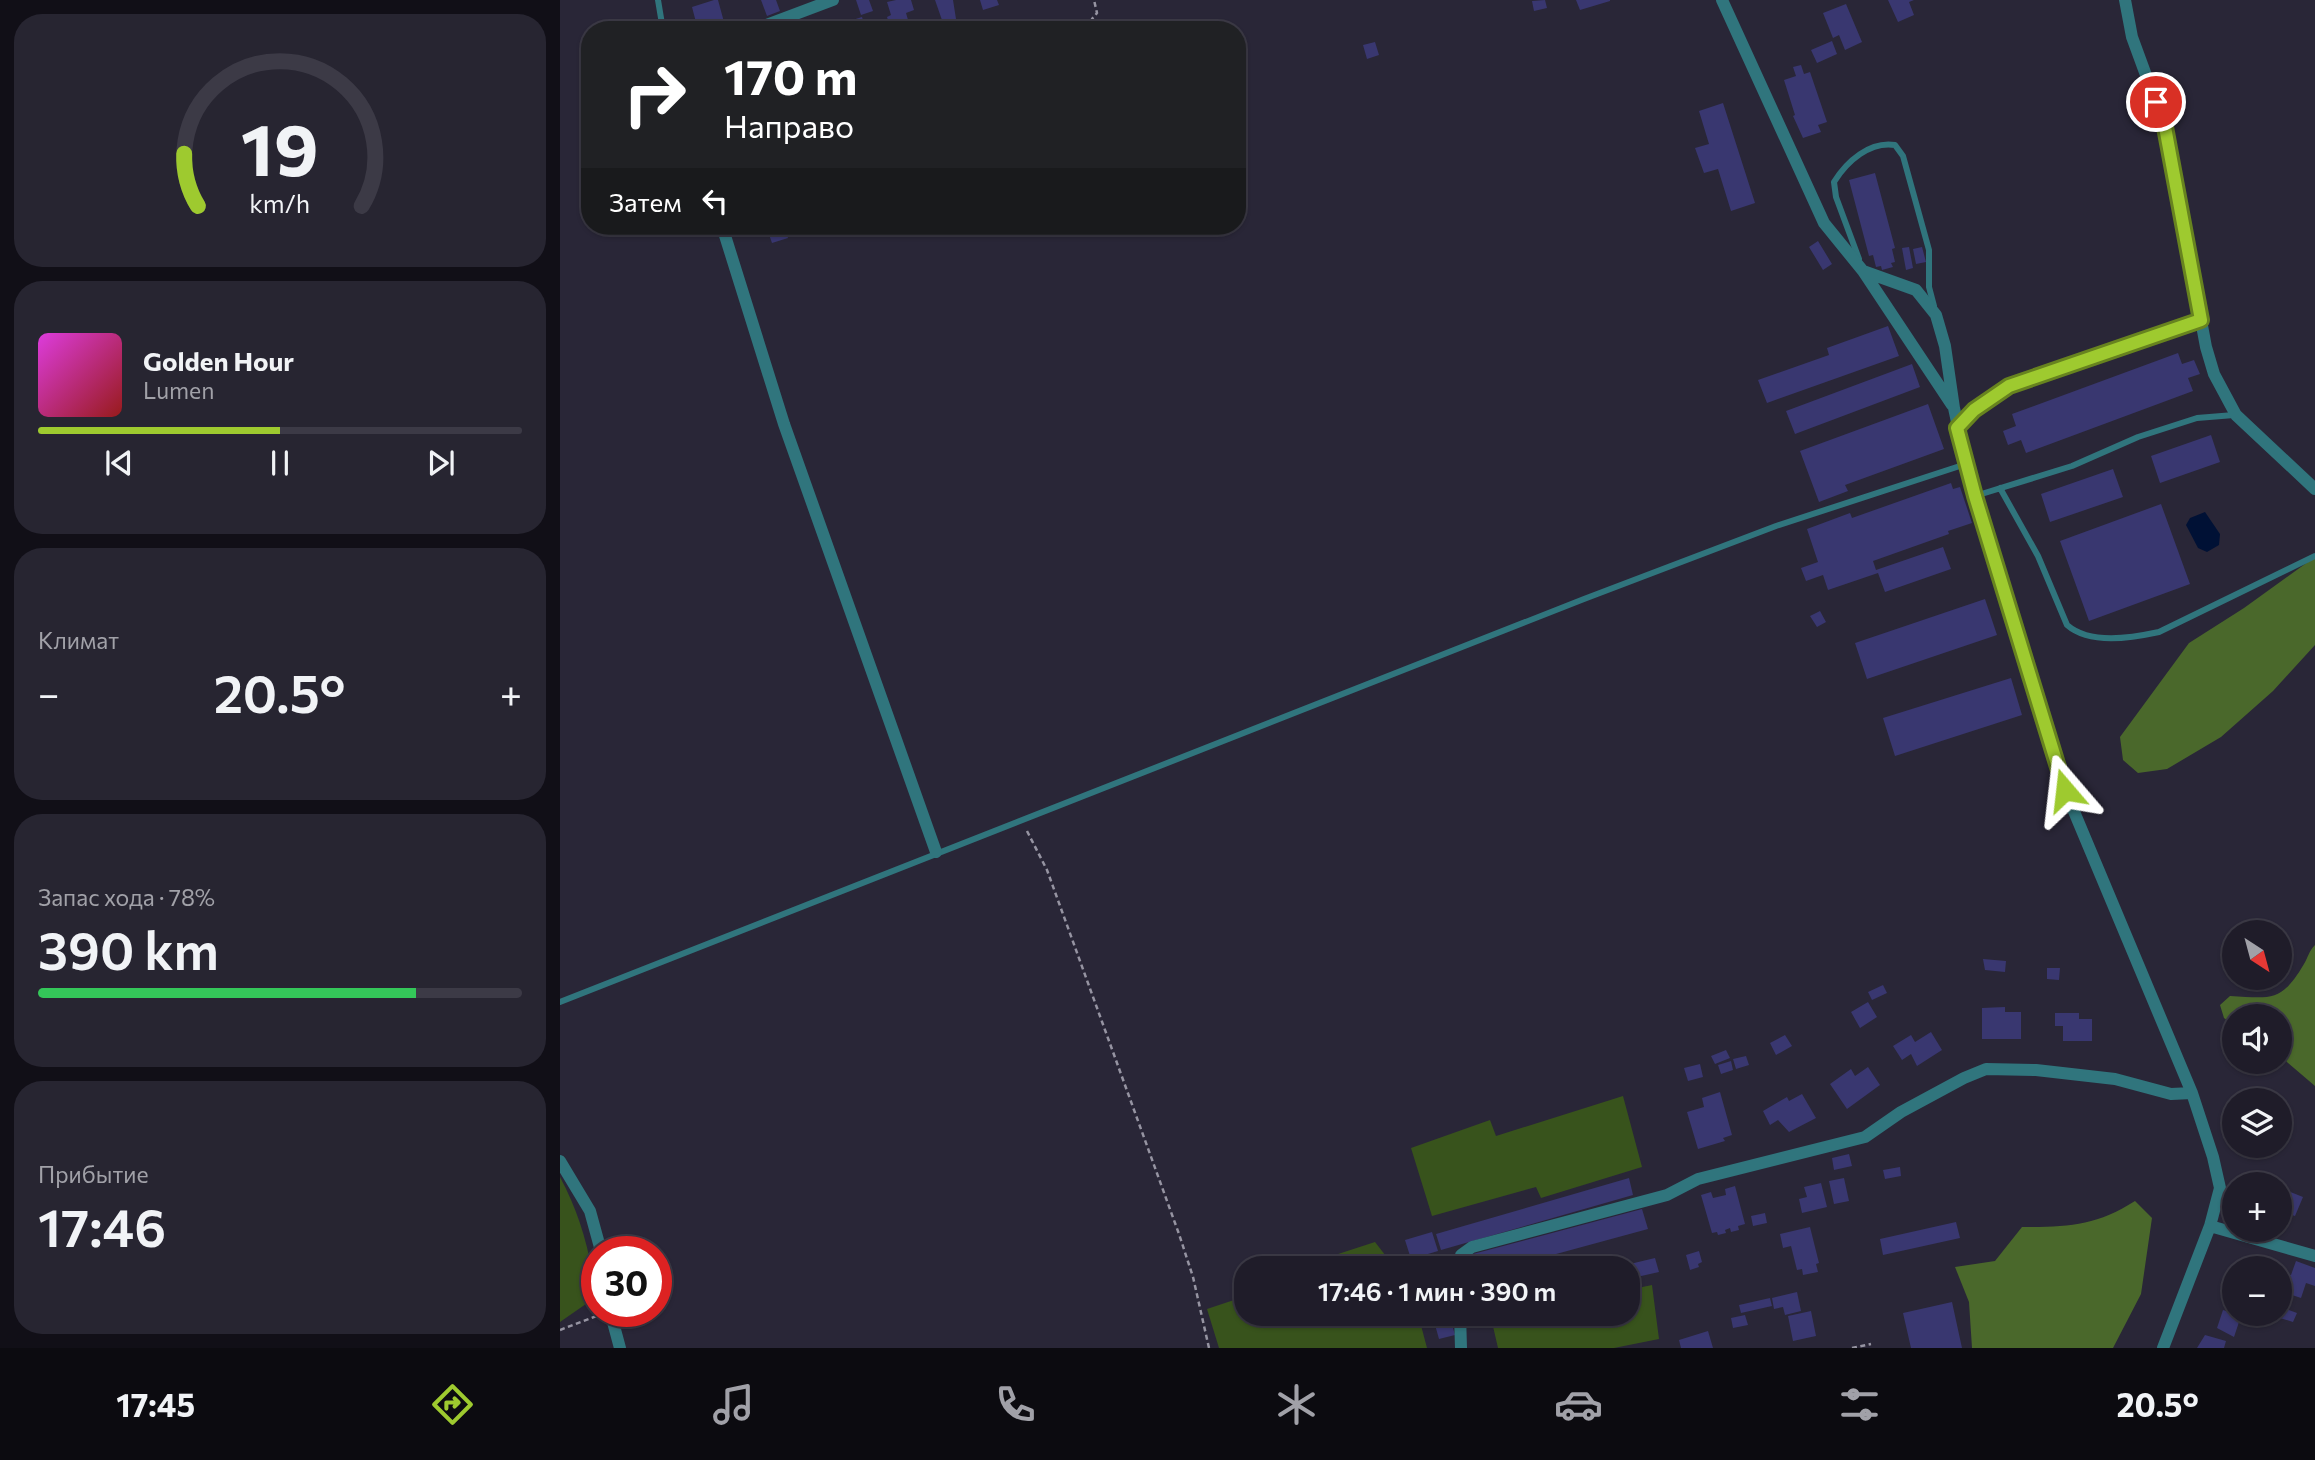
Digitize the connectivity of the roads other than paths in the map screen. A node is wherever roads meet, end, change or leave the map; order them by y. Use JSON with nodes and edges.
{"nodes":[{"id":1,"x":658,"y":0,"type":"edge"},
{"id":2,"x":833,"y":0,"type":"edge"},
{"id":3,"x":1723,"y":0,"type":"edge"},
{"id":4,"x":2125,"y":0,"type":"edge"},
{"id":5,"x":662,"y":21,"type":"edge"},
{"id":6,"x":777,"y":21,"type":"edge"},
{"id":7,"x":725,"y":235,"type":"edge"},
{"id":8,"x":1863,"y":271,"type":"junction"},
{"id":9,"x":1936,"y":315,"type":"junction"},
{"id":10,"x":2201,"y":320,"type":"junction"},
{"id":11,"x":1954,"y":408,"type":"junction"},
{"id":12,"x":2236,"y":415,"type":"junction"},
{"id":13,"x":1957,"y":428,"type":"junction"},
{"id":14,"x":1966,"y":464,"type":"junction"},
{"id":15,"x":2000,"y":488,"type":"junction"},
{"id":16,"x":2315,"y":489,"type":"edge"},
{"id":17,"x":1975,"y":496,"type":"junction"},
{"id":18,"x":2315,"y":555,"type":"edge"},
{"id":19,"x":936,"y":852,"type":"junction"},
{"id":20,"x":560,"y":1002,"type":"edge"},
{"id":21,"x":2192,"y":1093,"type":"junction"},
{"id":22,"x":560,"y":1161,"type":"edge"},
{"id":23,"x":2210,"y":1226,"type":"junction"},
{"id":24,"x":597,"y":1236,"type":"edge"},
{"id":25,"x":2315,"y":1255,"type":"edge"},
{"id":26,"x":1461,"y":1256,"type":"edge"},
{"id":27,"x":1460,"y":1326,"type":"edge"},
{"id":28,"x":614,"y":1327,"type":"edge"},
{"id":29,"x":620,"y":1348,"type":"edge"},
{"id":30,"x":1461,"y":1348,"type":"edge"},
{"id":31,"x":2163,"y":1348,"type":"edge"}],
"edges":[{"from":1,"to":5,"type":"lane"},
{"from":2,"to":6,"type":"street"},
{"from":3,"to":8,"type":"street"},
{"from":4,"to":10,"type":"street"},
{"from":7,"to":19,"type":"street"},
{"from":8,"to":9,"type":"street"},
{"from":8,"to":9,"type":"lane"},
{"from":8,"to":11,"type":"street"},
{"from":9,"to":11,"type":"street"},
{"from":10,"to":12,"type":"street"},
{"from":10,"to":13,"type":"lane"},
{"from":11,"to":13,"type":"street"},
{"from":12,"to":15,"type":"lane"},
{"from":12,"to":16,"type":"street"},
{"from":13,"to":14,"type":"street"},
{"from":14,"to":17,"type":"street"},
{"from":14,"to":19,"type":"lane"},
{"from":15,"to":17,"type":"lane"},
{"from":15,"to":18,"type":"lane"},
{"from":17,"to":21,"type":"street"},
{"from":19,"to":20,"type":"lane"},
{"from":21,"to":23,"type":"street"},
{"from":21,"to":26,"type":"street"},
{"from":22,"to":24,"type":"street"},
{"from":23,"to":25,"type":"street"},
{"from":23,"to":31,"type":"street"},
{"from":27,"to":30,"type":"street"},
{"from":28,"to":29,"type":"street"}]}
